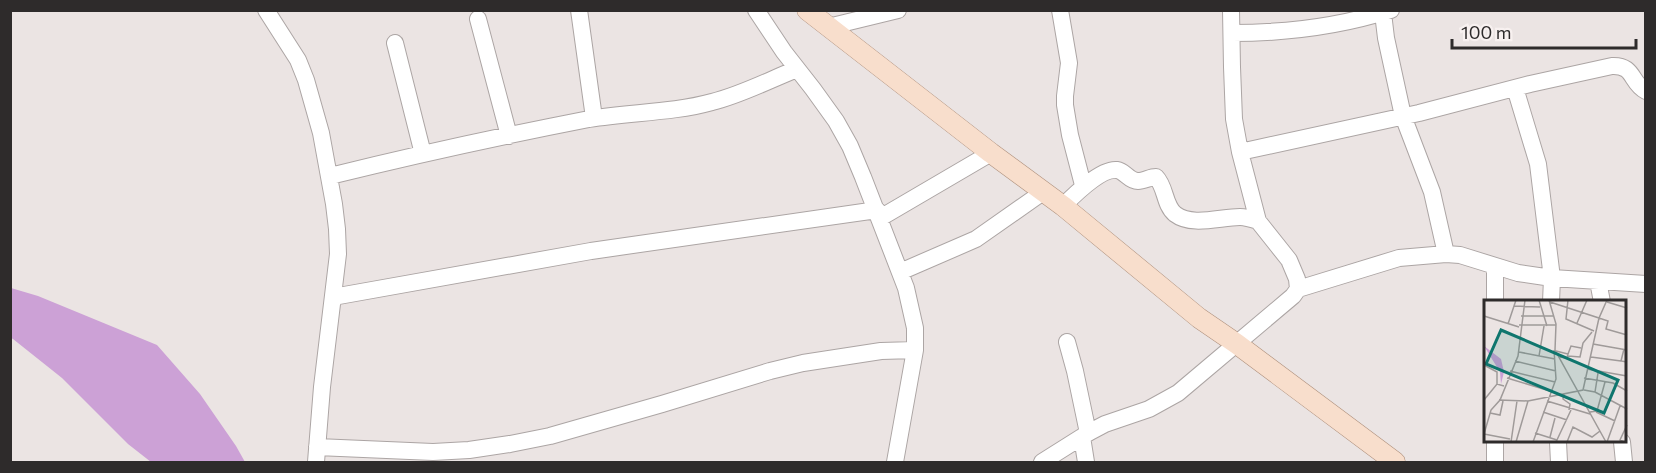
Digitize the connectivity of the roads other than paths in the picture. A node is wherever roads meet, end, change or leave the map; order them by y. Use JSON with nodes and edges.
{"nodes":[{"id":1,"x":266,"y":10,"type":"edge"},
{"id":2,"x":579,"y":10,"type":"edge"},
{"id":3,"x":756,"y":10,"type":"edge"},
{"id":4,"x":807,"y":10,"type":"edge"},
{"id":5,"x":898,"y":10,"type":"edge"},
{"id":6,"x":1060,"y":10,"type":"edge"},
{"id":7,"x":1231,"y":10,"type":"edge"},
{"id":8,"x":1387,"y":12,"type":"edge"},
{"id":9,"x":478,"y":19,"type":"dead end"},
{"id":10,"x":828,"y":27,"type":"junction"},
{"id":11,"x":1232,"y":33,"type":"junction"},
{"id":12,"x":395,"y":43,"type":"dead end"},
{"id":13,"x":797,"y":69,"type":"junction"},
{"id":14,"x":1515,"y":88,"type":"junction"},
{"id":15,"x":1646,"y":91,"type":"edge"},
{"id":16,"x":1403,"y":116,"type":"junction"},
{"id":17,"x":594,"y":118,"type":"junction"},
{"id":18,"x":509,"y":136,"type":"junction"},
{"id":19,"x":1240,"y":152,"type":"junction"},
{"id":20,"x":991,"y":153,"type":"junction"},
{"id":21,"x":423,"y":154,"type":"junction"},
{"id":22,"x":330,"y":176,"type":"junction"},
{"id":23,"x":1083,"y":185,"type":"junction"},
{"id":24,"x":1043,"y":192,"type":"junction"},
{"id":25,"x":1063,"y":207,"type":"junction"},
{"id":26,"x":879,"y":214,"type":"junction"},
{"id":27,"x":1258,"y":221,"type":"junction"},
{"id":28,"x":1446,"y":254,"type":"junction"},
{"id":29,"x":1495,"y":267,"type":"junction"},
{"id":30,"x":900,"y":272,"type":"junction"},
{"id":31,"x":1552,"y":278,"type":"junction"},
{"id":32,"x":1598,"y":281,"type":"junction"},
{"id":33,"x":1646,"y":284,"type":"edge"},
{"id":34,"x":1298,"y":289,"type":"junction"},
{"id":35,"x":333,"y":297,"type":"junction"},
{"id":36,"x":1495,"y":300,"type":"edge"},
{"id":37,"x":1551,"y":300,"type":"edge"},
{"id":38,"x":1602,"y":300,"type":"edge"},
{"id":39,"x":1067,"y":342,"type":"dead end"},
{"id":40,"x":1237,"y":344,"type":"junction"},
{"id":41,"x":915,"y":350,"type":"junction"},
{"id":42,"x":1085,"y":435,"type":"junction"},
{"id":43,"x":1495,"y":443,"type":"edge"},
{"id":44,"x":1558,"y":443,"type":"edge"},
{"id":45,"x":1622,"y":443,"type":"edge"},
{"id":46,"x":316,"y":454,"type":"edge"},
{"id":47,"x":895,"y":462,"type":"edge"},
{"id":48,"x":1042,"y":462,"type":"edge"},
{"id":49,"x":1086,"y":462,"type":"edge"},
{"id":50,"x":1395,"y":462,"type":"edge"},
{"id":51,"x":1495,"y":462,"type":"edge"},
{"id":52,"x":1559,"y":462,"type":"edge"},
{"id":53,"x":1624,"y":462,"type":"edge"}],
"edges":[{"from":1,"to":22,"type":"street"},
{"from":2,"to":17,"type":"street"},
{"from":3,"to":13,"type":"street"},
{"from":4,"to":10,"type":"main road"},
{"from":5,"to":10,"type":"street"},
{"from":6,"to":23,"type":"street"},
{"from":7,"to":11,"type":"street"},
{"from":8,"to":11,"type":"street"},
{"from":8,"to":16,"type":"street"},
{"from":9,"to":18,"type":"street"},
{"from":10,"to":20,"type":"main road"},
{"from":11,"to":19,"type":"street"},
{"from":12,"to":21,"type":"street"},
{"from":13,"to":17,"type":"street"},
{"from":13,"to":26,"type":"street"},
{"from":14,"to":15,"type":"street"},
{"from":14,"to":16,"type":"street"},
{"from":14,"to":31,"type":"street"},
{"from":16,"to":19,"type":"street"},
{"from":16,"to":28,"type":"street"},
{"from":17,"to":18,"type":"street"},
{"from":18,"to":21,"type":"street"},
{"from":19,"to":27,"type":"street"},
{"from":20,"to":24,"type":"main road"},
{"from":20,"to":26,"type":"street"},
{"from":21,"to":22,"type":"street"},
{"from":22,"to":35,"type":"street"},
{"from":23,"to":25,"type":"street"},
{"from":23,"to":27,"type":"street"},
{"from":24,"to":25,"type":"main road"},
{"from":24,"to":30,"type":"street"},
{"from":25,"to":40,"type":"main road"},
{"from":26,"to":30,"type":"street"},
{"from":26,"to":35,"type":"street"},
{"from":27,"to":34,"type":"street"},
{"from":28,"to":29,"type":"street"},
{"from":28,"to":34,"type":"street"},
{"from":29,"to":31,"type":"street"},
{"from":29,"to":36,"type":"street"},
{"from":30,"to":41,"type":"street"},
{"from":31,"to":32,"type":"street"},
{"from":31,"to":37,"type":"street"},
{"from":32,"to":33,"type":"street"},
{"from":32,"to":38,"type":"street"},
{"from":34,"to":40,"type":"street"},
{"from":35,"to":46,"type":"street"},
{"from":39,"to":42,"type":"street"},
{"from":40,"to":42,"type":"street"},
{"from":40,"to":50,"type":"main road"},
{"from":41,"to":46,"type":"street"},
{"from":41,"to":47,"type":"street"},
{"from":42,"to":48,"type":"street"},
{"from":42,"to":49,"type":"street"},
{"from":43,"to":51,"type":"street"},
{"from":44,"to":52,"type":"street"},
{"from":45,"to":53,"type":"street"}]}
